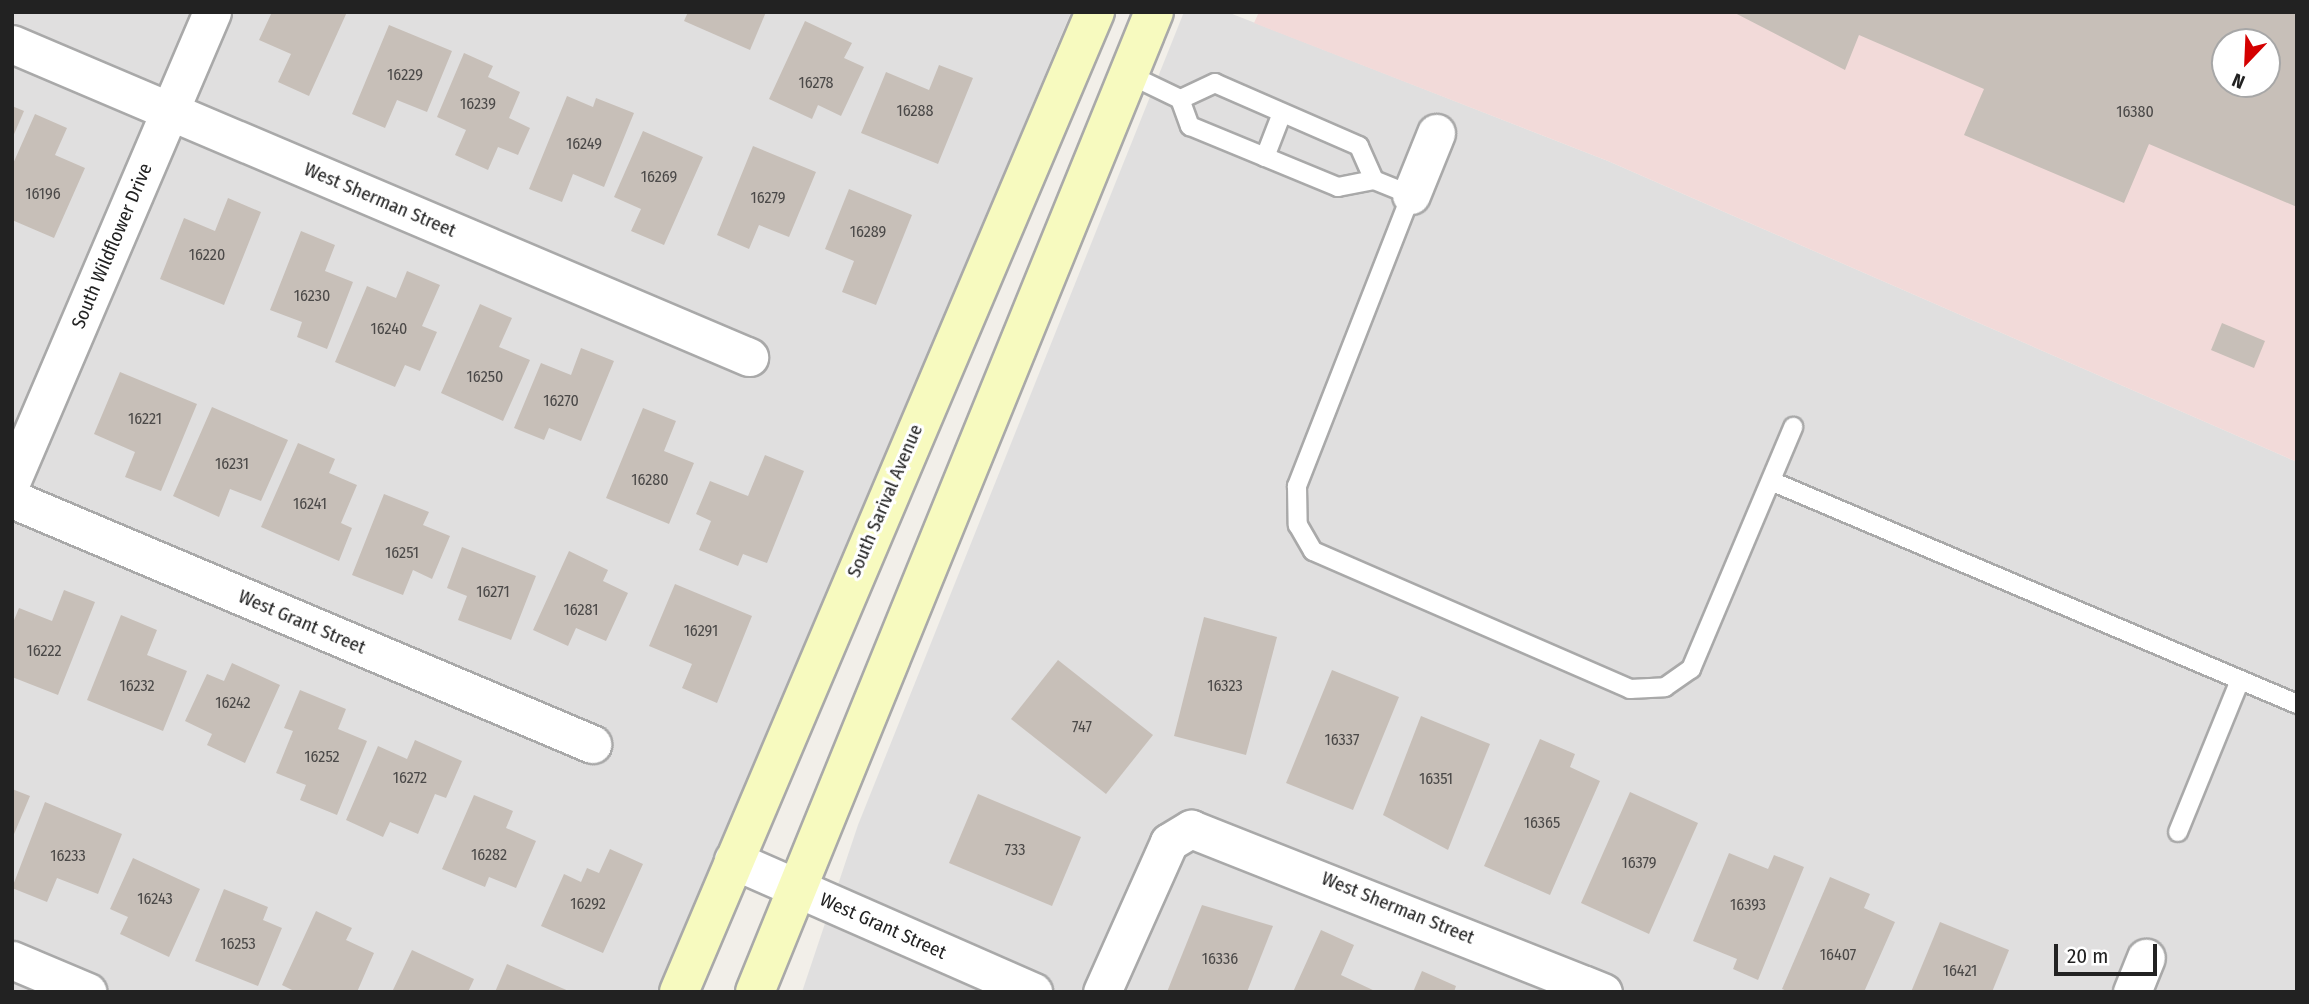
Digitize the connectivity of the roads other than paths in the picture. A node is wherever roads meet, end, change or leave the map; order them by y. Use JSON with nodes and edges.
{"nodes":[{"id":1,"x":212,"y":12,"type":"edge"},
{"id":2,"x":1095,"y":12,"type":"edge"},
{"id":3,"x":1154,"y":12,"type":"edge"},
{"id":4,"x":12,"y":44,"type":"edge"},
{"id":5,"x":1128,"y":74,"type":"junction"},
{"id":6,"x":1180,"y":99,"type":"junction"},
{"id":7,"x":170,"y":111,"type":"junction"},
{"id":8,"x":1282,"y":113,"type":"junction"},
{"id":9,"x":1436,"y":133,"type":"dead end"},
{"id":10,"x":1265,"y":157,"type":"junction"},
{"id":11,"x":1374,"y":180,"type":"junction"},
{"id":12,"x":1411,"y":195,"type":"junction"},
{"id":13,"x":749,"y":357,"type":"dead end"},
{"id":14,"x":1793,"y":427,"type":"dead end"},
{"id":15,"x":12,"y":480,"type":"edge"},
{"id":16,"x":1771,"y":481,"type":"junction"},
{"id":17,"x":12,"y":499,"type":"edge"},
{"id":18,"x":2240,"y":680,"type":"junction"},
{"id":19,"x":2297,"y":704,"type":"edge"},
{"id":20,"x":593,"y":744,"type":"dead end"},
{"id":21,"x":2178,"y":832,"type":"dead end"},
{"id":22,"x":733,"y":860,"type":"junction"},
{"id":23,"x":797,"y":888,"type":"junction"},
{"id":24,"x":2146,"y":958,"type":"dead end"},
{"id":25,"x":12,"y":960,"type":"edge"},
{"id":26,"x":88,"y":992,"type":"edge"},
{"id":27,"x":679,"y":992,"type":"edge"},
{"id":28,"x":755,"y":992,"type":"edge"},
{"id":29,"x":1033,"y":992,"type":"edge"},
{"id":30,"x":1102,"y":992,"type":"edge"},
{"id":31,"x":1603,"y":992,"type":"edge"},
{"id":32,"x":2132,"y":992,"type":"edge"}],
"edges":[{"from":1,"to":7,"type":"street","name":"South Wildflower Drive"},
{"from":2,"to":22,"type":"main road","name":"South Sarival Avenue"},
{"from":3,"to":5,"type":"main road"},
{"from":4,"to":7,"type":"street","name":"West Sherman Street"},
{"from":5,"to":6,"type":"lane"},
{"from":5,"to":23,"type":"main road"},
{"from":6,"to":8,"type":"lane"},
{"from":6,"to":10,"type":"lane"},
{"from":7,"to":13,"type":"street","name":"West Sherman Street"},
{"from":7,"to":15,"type":"street","name":"South Wildflower Drive"},
{"from":8,"to":10,"type":"lane"},
{"from":8,"to":11,"type":"lane"},
{"from":9,"to":12,"type":"street"},
{"from":10,"to":11,"type":"lane"},
{"from":11,"to":12,"type":"lane"},
{"from":12,"to":16,"type":"lane"},
{"from":14,"to":16,"type":"lane"},
{"from":16,"to":18,"type":"lane"},
{"from":17,"to":20,"type":"street","name":"West Grant Street"},
{"from":18,"to":19,"type":"lane"},
{"from":18,"to":21,"type":"lane"},
{"from":22,"to":23,"type":"street","name":"West Grant Street"},
{"from":22,"to":27,"type":"main road","name":"South Sarival Avenue"},
{"from":23,"to":28,"type":"main road"},
{"from":23,"to":29,"type":"street","name":"West Grant Street"},
{"from":24,"to":32,"type":"street"},
{"from":25,"to":26,"type":"street"},
{"from":30,"to":31,"type":"street","name":"West Sherman Street"}]}
